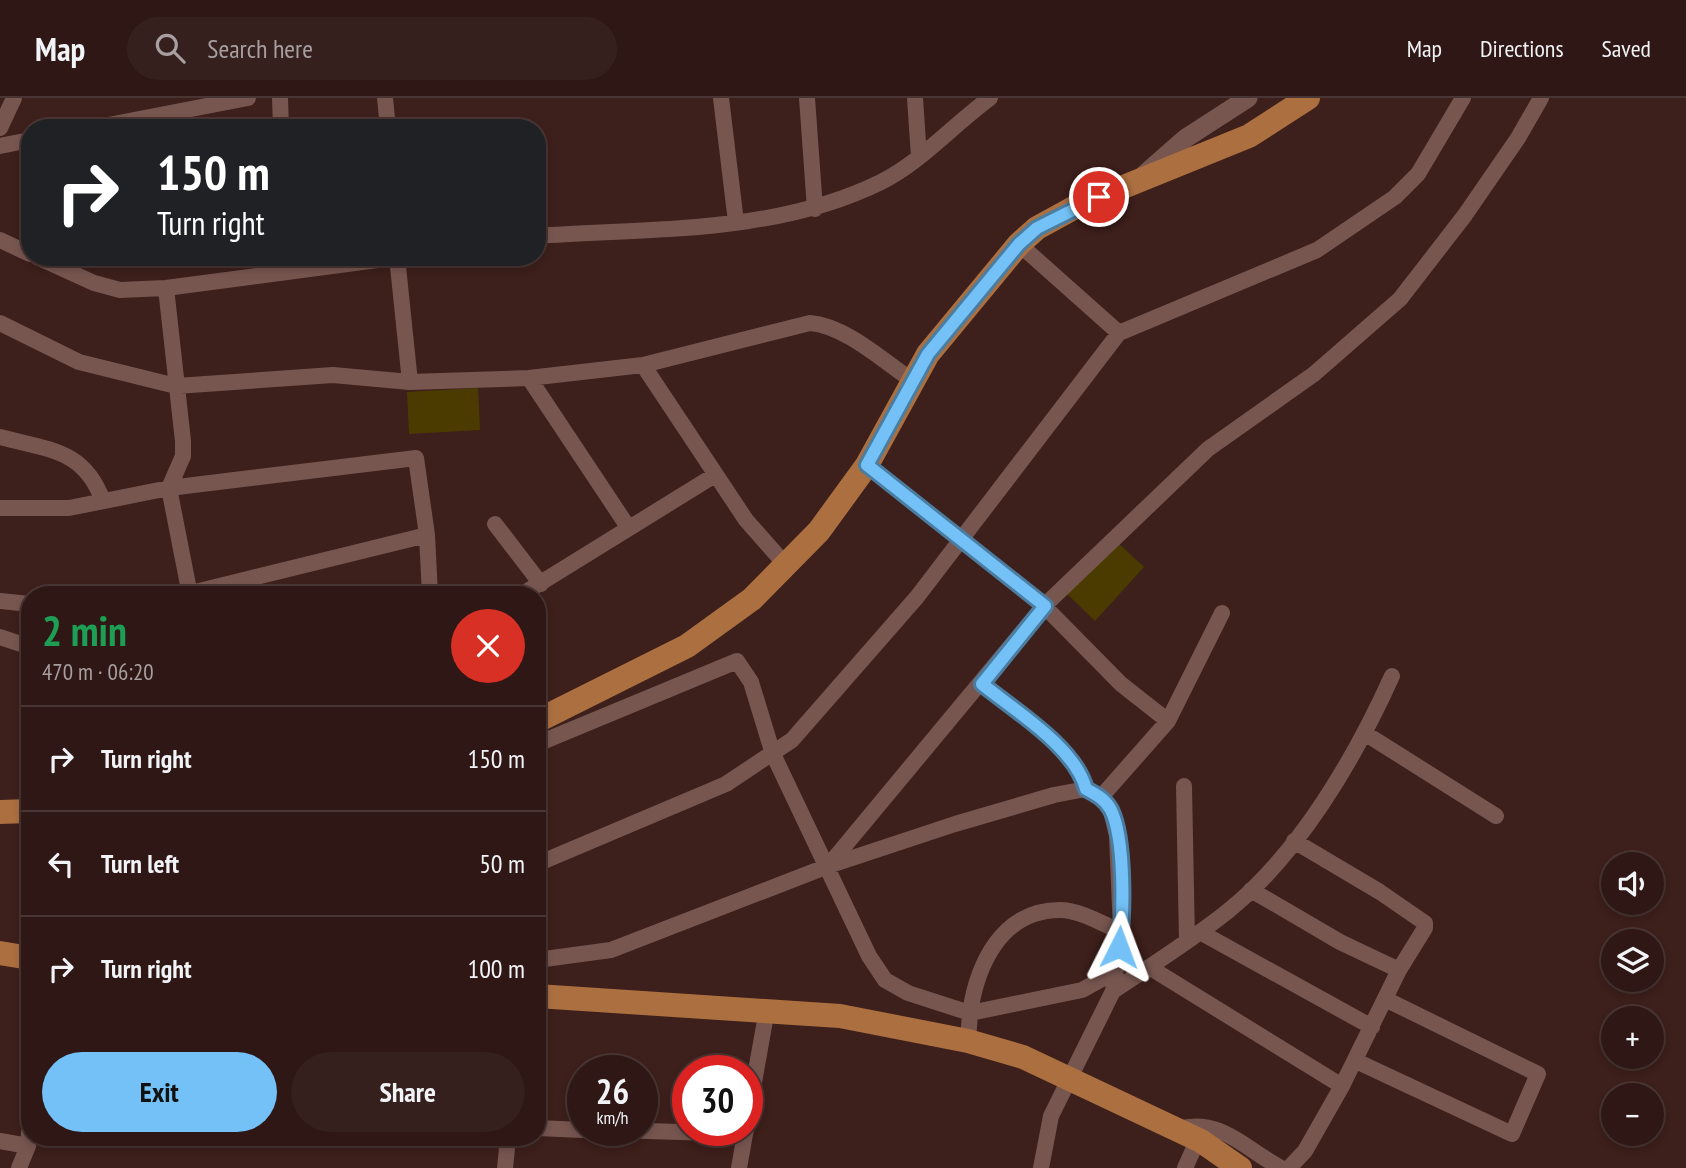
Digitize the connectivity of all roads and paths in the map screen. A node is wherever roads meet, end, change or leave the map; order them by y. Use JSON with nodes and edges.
{"nodes":[{"id":1,"x":14,"y":98,"type":"edge"},
{"id":2,"x":248,"y":98,"type":"edge"},
{"id":3,"x":280,"y":98,"type":"edge"},
{"id":4,"x":385,"y":98,"type":"edge"},
{"id":5,"x":721,"y":98,"type":"edge"},
{"id":6,"x":807,"y":98,"type":"edge"},
{"id":7,"x":915,"y":98,"type":"edge"},
{"id":8,"x":990,"y":98,"type":"edge"},
{"id":9,"x":1308,"y":98,"type":"edge"},
{"id":10,"x":1463,"y":98,"type":"edge"},
{"id":11,"x":1541,"y":98,"type":"edge"},
{"id":12,"x":1239,"y":101,"type":"edge"},
{"id":13,"x":140,"y":119,"type":"edge"},
{"id":14,"x":281,"y":119,"type":"edge"},
{"id":15,"x":387,"y":119,"type":"edge"},
{"id":16,"x":0,"y":128,"type":"edge"},
{"id":17,"x":21,"y":142,"type":"edge"},
{"id":18,"x":0,"y":146,"type":"edge"},
{"id":19,"x":919,"y":157,"type":"junction"},
{"id":20,"x":1139,"y":179,"type":"junction"},
{"id":21,"x":815,"y":209,"type":"junction"},
{"id":22,"x":736,"y":222,"type":"junction"},
{"id":23,"x":546,"y":235,"type":"edge"},
{"id":24,"x":0,"y":240,"type":"edge"},
{"id":25,"x":1019,"y":244,"type":"junction"},
{"id":26,"x":21,"y":250,"type":"edge"},
{"id":27,"x":57,"y":266,"type":"edge"},
{"id":28,"x":276,"y":266,"type":"edge"},
{"id":29,"x":399,"y":266,"type":"edge"},
{"id":30,"x":166,"y":288,"type":"junction"},
{"id":31,"x":0,"y":323,"type":"edge"},
{"id":32,"x":1119,"y":333,"type":"junction"},
{"id":33,"x":643,"y":365,"type":"junction"},
{"id":34,"x":529,"y":378,"type":"junction"},
{"id":35,"x":913,"y":381,"type":"junction"},
{"id":36,"x":410,"y":382,"type":"junction"},
{"id":37,"x":176,"y":386,"type":"junction"},
{"id":38,"x":0,"y":437,"type":"edge"},
{"id":39,"x":867,"y":465,"type":"junction"},
{"id":40,"x":715,"y":475,"type":"junction"},
{"id":41,"x":169,"y":488,"type":"junction"},
{"id":42,"x":103,"y":502,"type":"junction"},
{"id":43,"x":0,"y":508,"type":"edge"},
{"id":44,"x":495,"y":524,"type":"dead end"},
{"id":45,"x":628,"y":527,"type":"junction"},
{"id":46,"x":427,"y":535,"type":"junction"},
{"id":47,"x":962,"y":537,"type":"junction"},
{"id":48,"x":784,"y":563,"type":"junction"},
{"id":49,"x":541,"y":584,"type":"junction"},
{"id":50,"x":186,"y":586,"type":"edge"},
{"id":51,"x":220,"y":586,"type":"edge"},
{"id":52,"x":430,"y":586,"type":"edge"},
{"id":53,"x":537,"y":586,"type":"edge"},
{"id":54,"x":0,"y":601,"type":"edge"},
{"id":55,"x":21,"y":603,"type":"edge"},
{"id":56,"x":1045,"y":606,"type":"junction"},
{"id":57,"x":1222,"y":613,"type":"dead end"},
{"id":58,"x":0,"y":637,"type":"edge"},
{"id":59,"x":21,"y":644,"type":"edge"},
{"id":60,"x":1392,"y":676,"type":"dead end"},
{"id":61,"x":982,"y":684,"type":"junction"},
{"id":62,"x":546,"y":716,"type":"edge"},
{"id":63,"x":1168,"y":722,"type":"junction"},
{"id":64,"x":1366,"y":734,"type":"junction"},
{"id":65,"x":546,"y":740,"type":"edge"},
{"id":66,"x":774,"y":754,"type":"junction"},
{"id":67,"x":1184,"y":786,"type":"dead end"},
{"id":68,"x":1093,"y":793,"type":"junction"},
{"id":69,"x":21,"y":811,"type":"edge"},
{"id":70,"x":0,"y":812,"type":"edge"},
{"id":71,"x":1496,"y":816,"type":"dead end"},
{"id":72,"x":1294,"y":841,"type":"junction"},
{"id":73,"x":546,"y":860,"type":"edge"},
{"id":74,"x":828,"y":866,"type":"junction"},
{"id":75,"x":1251,"y":890,"type":"junction"},
{"id":76,"x":1121,"y":932,"type":"junction"},
{"id":77,"x":1194,"y":936,"type":"junction"},
{"id":78,"x":0,"y":953,"type":"edge"},
{"id":79,"x":21,"y":956,"type":"edge"},
{"id":80,"x":546,"y":959,"type":"edge"},
{"id":81,"x":1117,"y":963,"type":"junction"},
{"id":82,"x":1149,"y":967,"type":"junction"},
{"id":83,"x":1399,"y":970,"type":"junction"},
{"id":84,"x":1113,"y":991,"type":"junction"},
{"id":85,"x":546,"y":997,"type":"edge"},
{"id":86,"x":1385,"y":999,"type":"junction"},
{"id":87,"x":767,"y":1009,"type":"junction"},
{"id":88,"x":970,"y":1013,"type":"junction"},
{"id":89,"x":1372,"y":1027,"type":"junction"},
{"id":90,"x":968,"y":1041,"type":"junction"},
{"id":91,"x":759,"y":1055,"type":"edge"},
{"id":92,"x":1356,"y":1061,"type":"junction"},
{"id":93,"x":1071,"y":1080,"type":"junction"},
{"id":94,"x":1342,"y":1086,"type":"junction"},
{"id":95,"x":546,"y":1128,"type":"edge"},
{"id":96,"x":567,"y":1129,"type":"edge"},
{"id":97,"x":1188,"y":1134,"type":"junction"},
{"id":98,"x":0,"y":1141,"type":"edge"},
{"id":99,"x":21,"y":1145,"type":"edge"},
{"id":100,"x":28,"y":1146,"type":"edge"},
{"id":101,"x":507,"y":1146,"type":"edge"},
{"id":102,"x":743,"y":1146,"type":"edge"},
{"id":103,"x":19,"y":1168,"type":"edge"},
{"id":104,"x":505,"y":1168,"type":"edge"},
{"id":105,"x":739,"y":1168,"type":"edge"},
{"id":106,"x":1041,"y":1168,"type":"edge"},
{"id":107,"x":1185,"y":1168,"type":"edge"},
{"id":108,"x":1240,"y":1168,"type":"edge"},
{"id":109,"x":1281,"y":1168,"type":"edge"},
{"id":110,"x":1289,"y":1168,"type":"edge"}],
"edges":[{"from":1,"to":16,"type":"street"},
{"from":2,"to":13,"type":"street"},
{"from":3,"to":14,"type":"street"},
{"from":4,"to":15,"type":"street"},
{"from":5,"to":22,"type":"street"},
{"from":6,"to":21,"type":"street"},
{"from":7,"to":19,"type":"street"},
{"from":8,"to":19,"type":"street"},
{"from":9,"to":20,"type":"main road"},
{"from":10,"to":32,"type":"street"},
{"from":11,"to":56,"type":"street"},
{"from":12,"to":20,"type":"street"},
{"from":17,"to":18,"type":"street"},
{"from":19,"to":21,"type":"street"},
{"from":20,"to":25,"type":"main road"},
{"from":21,"to":22,"type":"street"},
{"from":22,"to":23,"type":"street"},
{"from":24,"to":26,"type":"street"},
{"from":25,"to":32,"type":"street"},
{"from":25,"to":35,"type":"main road"},
{"from":27,"to":30,"type":"street"},
{"from":28,"to":30,"type":"street"},
{"from":29,"to":36,"type":"street"},
{"from":30,"to":37,"type":"street"},
{"from":31,"to":37,"type":"street"},
{"from":32,"to":47,"type":"street"},
{"from":33,"to":34,"type":"street"},
{"from":33,"to":35,"type":"street"},
{"from":33,"to":40,"type":"street"},
{"from":34,"to":36,"type":"street"},
{"from":34,"to":45,"type":"street"},
{"from":35,"to":39,"type":"main road"},
{"from":36,"to":37,"type":"street"},
{"from":37,"to":41,"type":"street"},
{"from":38,"to":42,"type":"street"},
{"from":39,"to":47,"type":"street"},
{"from":39,"to":48,"type":"main road"},
{"from":40,"to":45,"type":"street"},
{"from":40,"to":48,"type":"street"},
{"from":41,"to":42,"type":"street"},
{"from":41,"to":46,"type":"street"},
{"from":41,"to":50,"type":"street"},
{"from":42,"to":43,"type":"street"},
{"from":44,"to":49,"type":"street"},
{"from":45,"to":49,"type":"street"},
{"from":46,"to":51,"type":"street"},
{"from":46,"to":52,"type":"street"},
{"from":47,"to":56,"type":"street"},
{"from":47,"to":66,"type":"street"},
{"from":48,"to":62,"type":"main road"},
{"from":49,"to":53,"type":"street"},
{"from":54,"to":55,"type":"street"},
{"from":56,"to":61,"type":"street"},
{"from":56,"to":63,"type":"street"},
{"from":57,"to":63,"type":"street"},
{"from":58,"to":59,"type":"street"},
{"from":60,"to":64,"type":"street"},
{"from":61,"to":68,"type":"street"},
{"from":61,"to":74,"type":"street"},
{"from":63,"to":68,"type":"street"},
{"from":64,"to":71,"type":"street"},
{"from":64,"to":72,"type":"street"},
{"from":65,"to":66,"type":"street"},
{"from":66,"to":73,"type":"street"},
{"from":66,"to":74,"type":"street"},
{"from":67,"to":77,"type":"street"},
{"from":68,"to":74,"type":"street"},
{"from":68,"to":76,"type":"street"},
{"from":69,"to":70,"type":"main road"},
{"from":72,"to":75,"type":"street"},
{"from":72,"to":83,"type":"street"},
{"from":74,"to":80,"type":"street"},
{"from":74,"to":88,"type":"street"},
{"from":75,"to":77,"type":"street"},
{"from":75,"to":83,"type":"street"},
{"from":76,"to":81,"type":"street"},
{"from":76,"to":88,"type":"street"},
{"from":77,"to":82,"type":"street"},
{"from":77,"to":89,"type":"street"},
{"from":78,"to":79,"type":"main road"},
{"from":81,"to":84,"type":"street"},
{"from":81,"to":88,"type":"street"},
{"from":82,"to":84,"type":"street"},
{"from":82,"to":94,"type":"street"},
{"from":83,"to":86,"type":"street"},
{"from":84,"to":93,"type":"street"},
{"from":85,"to":87,"type":"main road"},
{"from":86,"to":89,"type":"street"},
{"from":86,"to":92,"type":"street"},
{"from":87,"to":90,"type":"main road"},
{"from":87,"to":91,"type":"street"},
{"from":88,"to":90,"type":"street"},
{"from":89,"to":92,"type":"street"},
{"from":90,"to":93,"type":"main road"},
{"from":92,"to":94,"type":"street"},
{"from":93,"to":97,"type":"main road"},
{"from":93,"to":106,"type":"street"},
{"from":94,"to":110,"type":"street"},
{"from":95,"to":96,"type":"street"},
{"from":97,"to":107,"type":"street"},
{"from":97,"to":108,"type":"main road"},
{"from":97,"to":109,"type":"street"},
{"from":98,"to":99,"type":"street"},
{"from":100,"to":103,"type":"street"},
{"from":101,"to":104,"type":"street"},
{"from":102,"to":105,"type":"street"}]}
